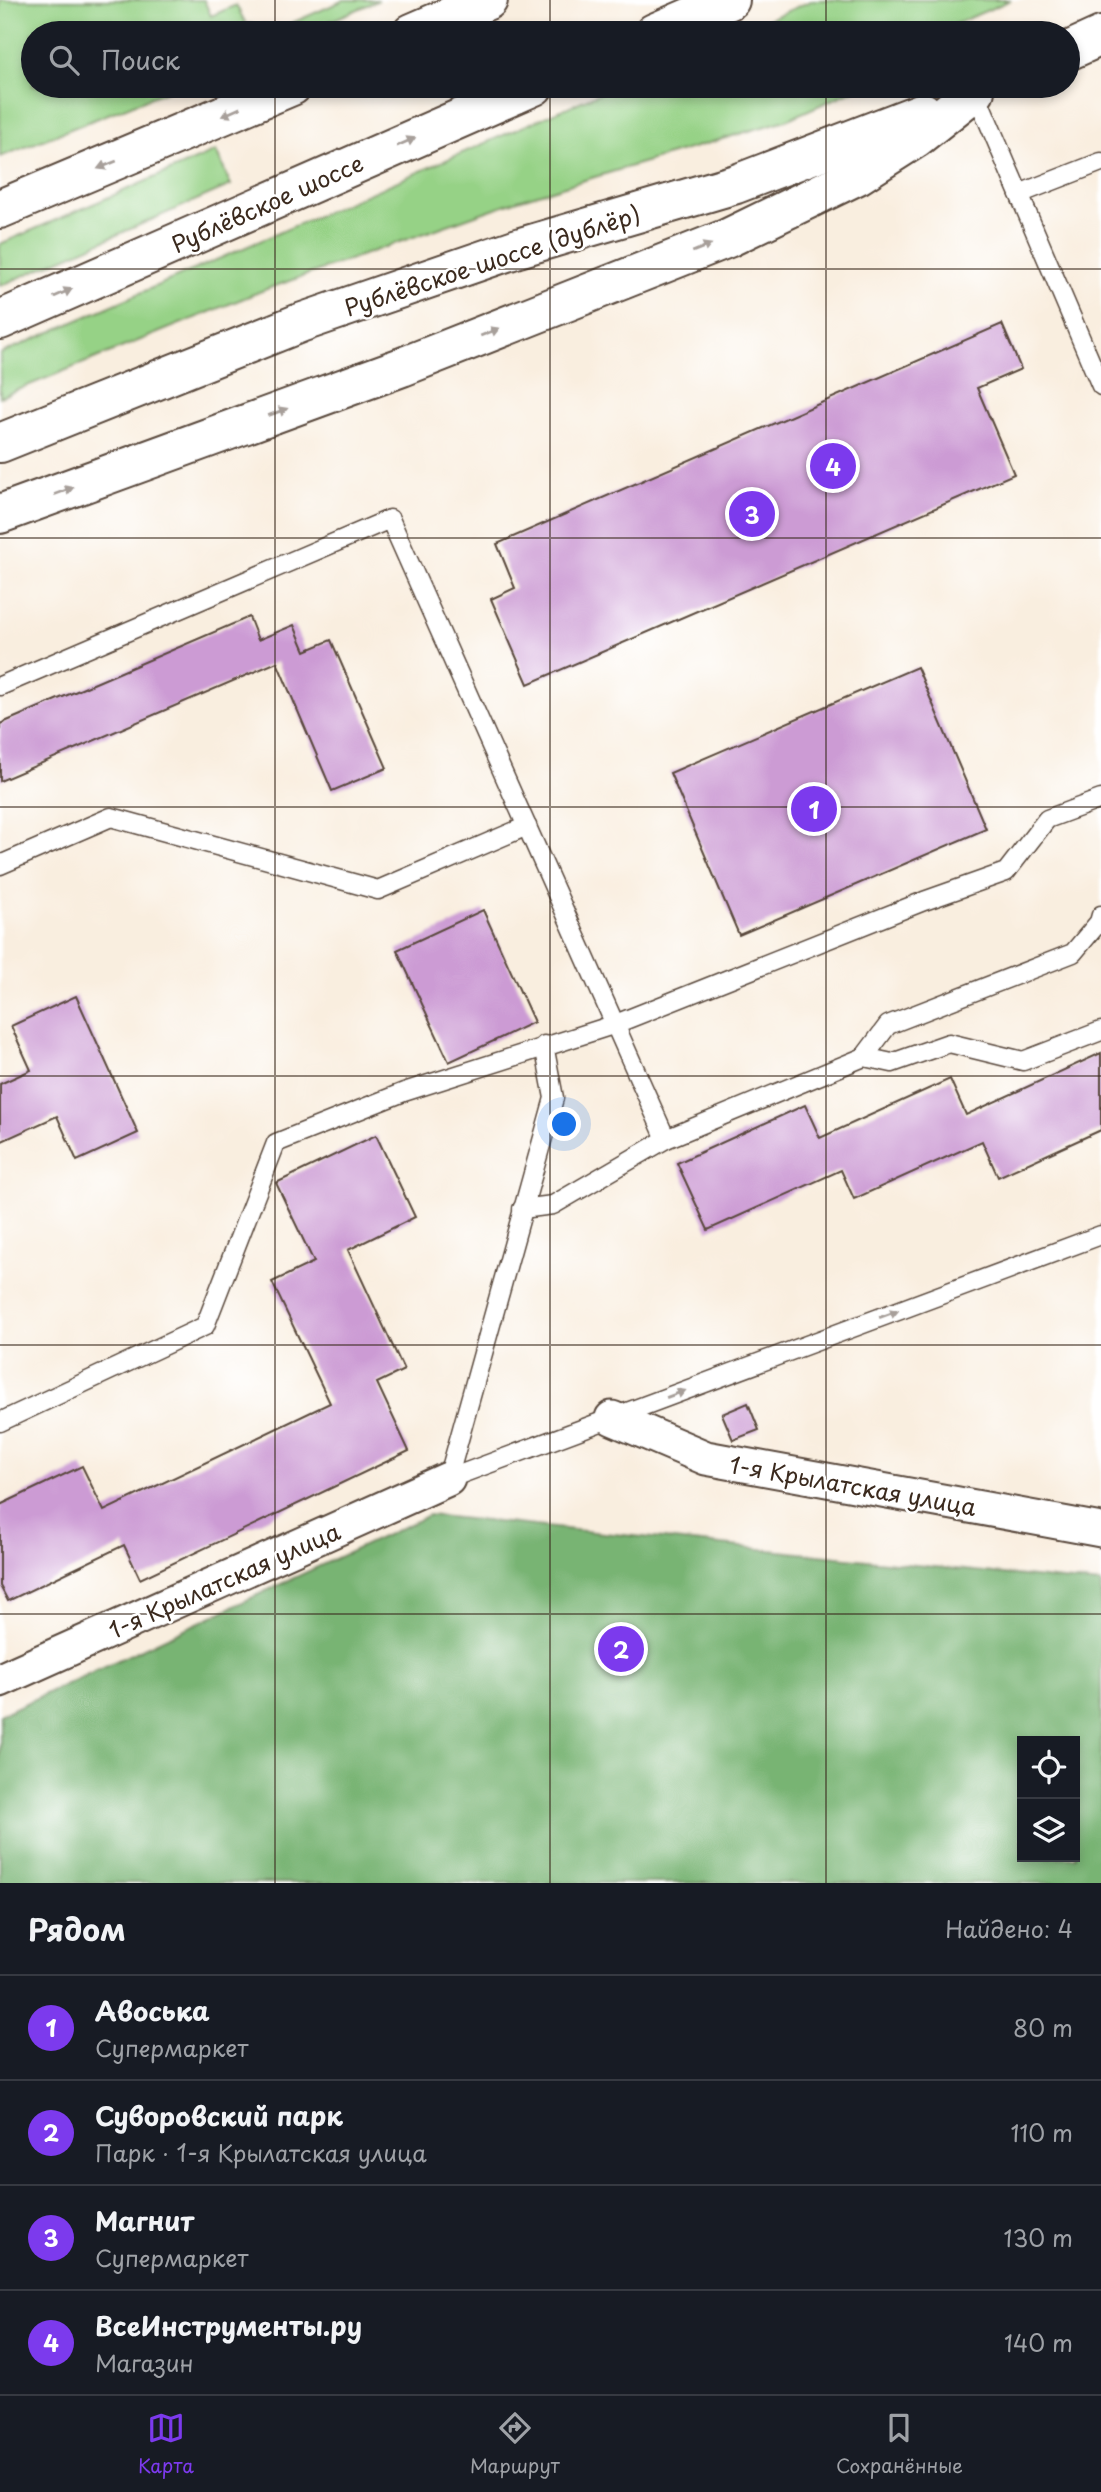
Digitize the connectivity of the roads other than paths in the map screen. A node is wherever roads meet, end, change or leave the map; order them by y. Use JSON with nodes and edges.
{"nodes":[{"id":1,"x":488,"y":0,"type":"edge"},
{"id":2,"x":730,"y":0,"type":"edge"},
{"id":3,"x":440,"y":21,"type":"edge"},
{"id":4,"x":682,"y":21,"type":"edge"},
{"id":5,"x":1101,"y":36,"type":"edge"},
{"id":6,"x":1080,"y":46,"type":"edge"},
{"id":7,"x":264,"y":98,"type":"edge"},
{"id":8,"x":507,"y":98,"type":"edge"},
{"id":9,"x":957,"y":98,"type":"edge"},
{"id":10,"x":968,"y":98,"type":"edge"},
{"id":11,"x":985,"y":98,"type":"edge"},
{"id":12,"x":1101,"y":162,"type":"edge"},
{"id":13,"x":1019,"y":194,"type":"junction"},
{"id":14,"x":0,"y":209,"type":"edge"},
{"id":15,"x":0,"y":320,"type":"edge"},
{"id":16,"x":1101,"y":386,"type":"edge"},
{"id":17,"x":0,"y":443,"type":"edge"},
{"id":18,"x":0,"y":514,"type":"edge"},
{"id":19,"x":0,"y":686,"type":"edge"},
{"id":20,"x":1101,"y":799,"type":"edge"},
{"id":21,"x":527,"y":826,"type":"junction"},
{"id":22,"x":0,"y":865,"type":"edge"},
{"id":23,"x":1101,"y":915,"type":"edge"},
{"id":24,"x":613,"y":1026,"type":"junction"},
{"id":25,"x":1101,"y":1031,"type":"edge"},
{"id":26,"x":544,"y":1045,"type":"junction"},
{"id":27,"x":864,"y":1057,"type":"junction"},
{"id":28,"x":666,"y":1139,"type":"junction"},
{"id":29,"x":522,"y":1209,"type":"junction"},
{"id":30,"x":1101,"y":1235,"type":"edge"},
{"id":31,"x":612,"y":1418,"type":"junction"},
{"id":32,"x":0,"y":1422,"type":"edge"},
{"id":33,"x":448,"y":1479,"type":"junction"},
{"id":34,"x":1101,"y":1530,"type":"edge"},
{"id":35,"x":0,"y":1680,"type":"edge"}],
"edges":[{"from":1,"to":3,"type":"main road"},
{"from":2,"to":4,"type":"main road"},
{"from":5,"to":6,"type":"main road"},
{"from":7,"to":14,"type":"main road","one_way":true},
{"from":15,"to":8,"type":"main road","name":"Рублёвское шоссе","one_way":true},
{"from":9,"to":17,"type":"main road","name":"Рублёвское шоссе (дублёр)"},
{"from":18,"to":10,"type":"main road","one_way":true},
{"from":11,"to":13,"type":"lane"},
{"from":12,"to":13,"type":"lane"},
{"from":13,"to":16,"type":"lane"},
{"from":19,"to":21,"type":"lane"},
{"from":20,"to":24,"type":"lane"},
{"from":21,"to":22,"type":"lane"},
{"from":21,"to":24,"type":"lane"},
{"from":23,"to":27,"type":"lane"},
{"from":24,"to":26,"type":"lane"},
{"from":24,"to":28,"type":"lane"},
{"from":25,"to":27,"type":"lane"},
{"from":26,"to":29,"type":"lane"},
{"from":26,"to":32,"type":"lane"},
{"from":27,"to":28,"type":"lane"},
{"from":28,"to":29,"type":"lane"},
{"from":29,"to":33,"type":"lane"},
{"from":31,"to":30,"type":"lane","one_way":true},
{"from":31,"to":33,"type":"lane"},
{"from":31,"to":34,"type":"street","name":"1-я Крылатская улица"},
{"from":33,"to":35,"type":"street","name":"1-я Крылатская улица"}]}
